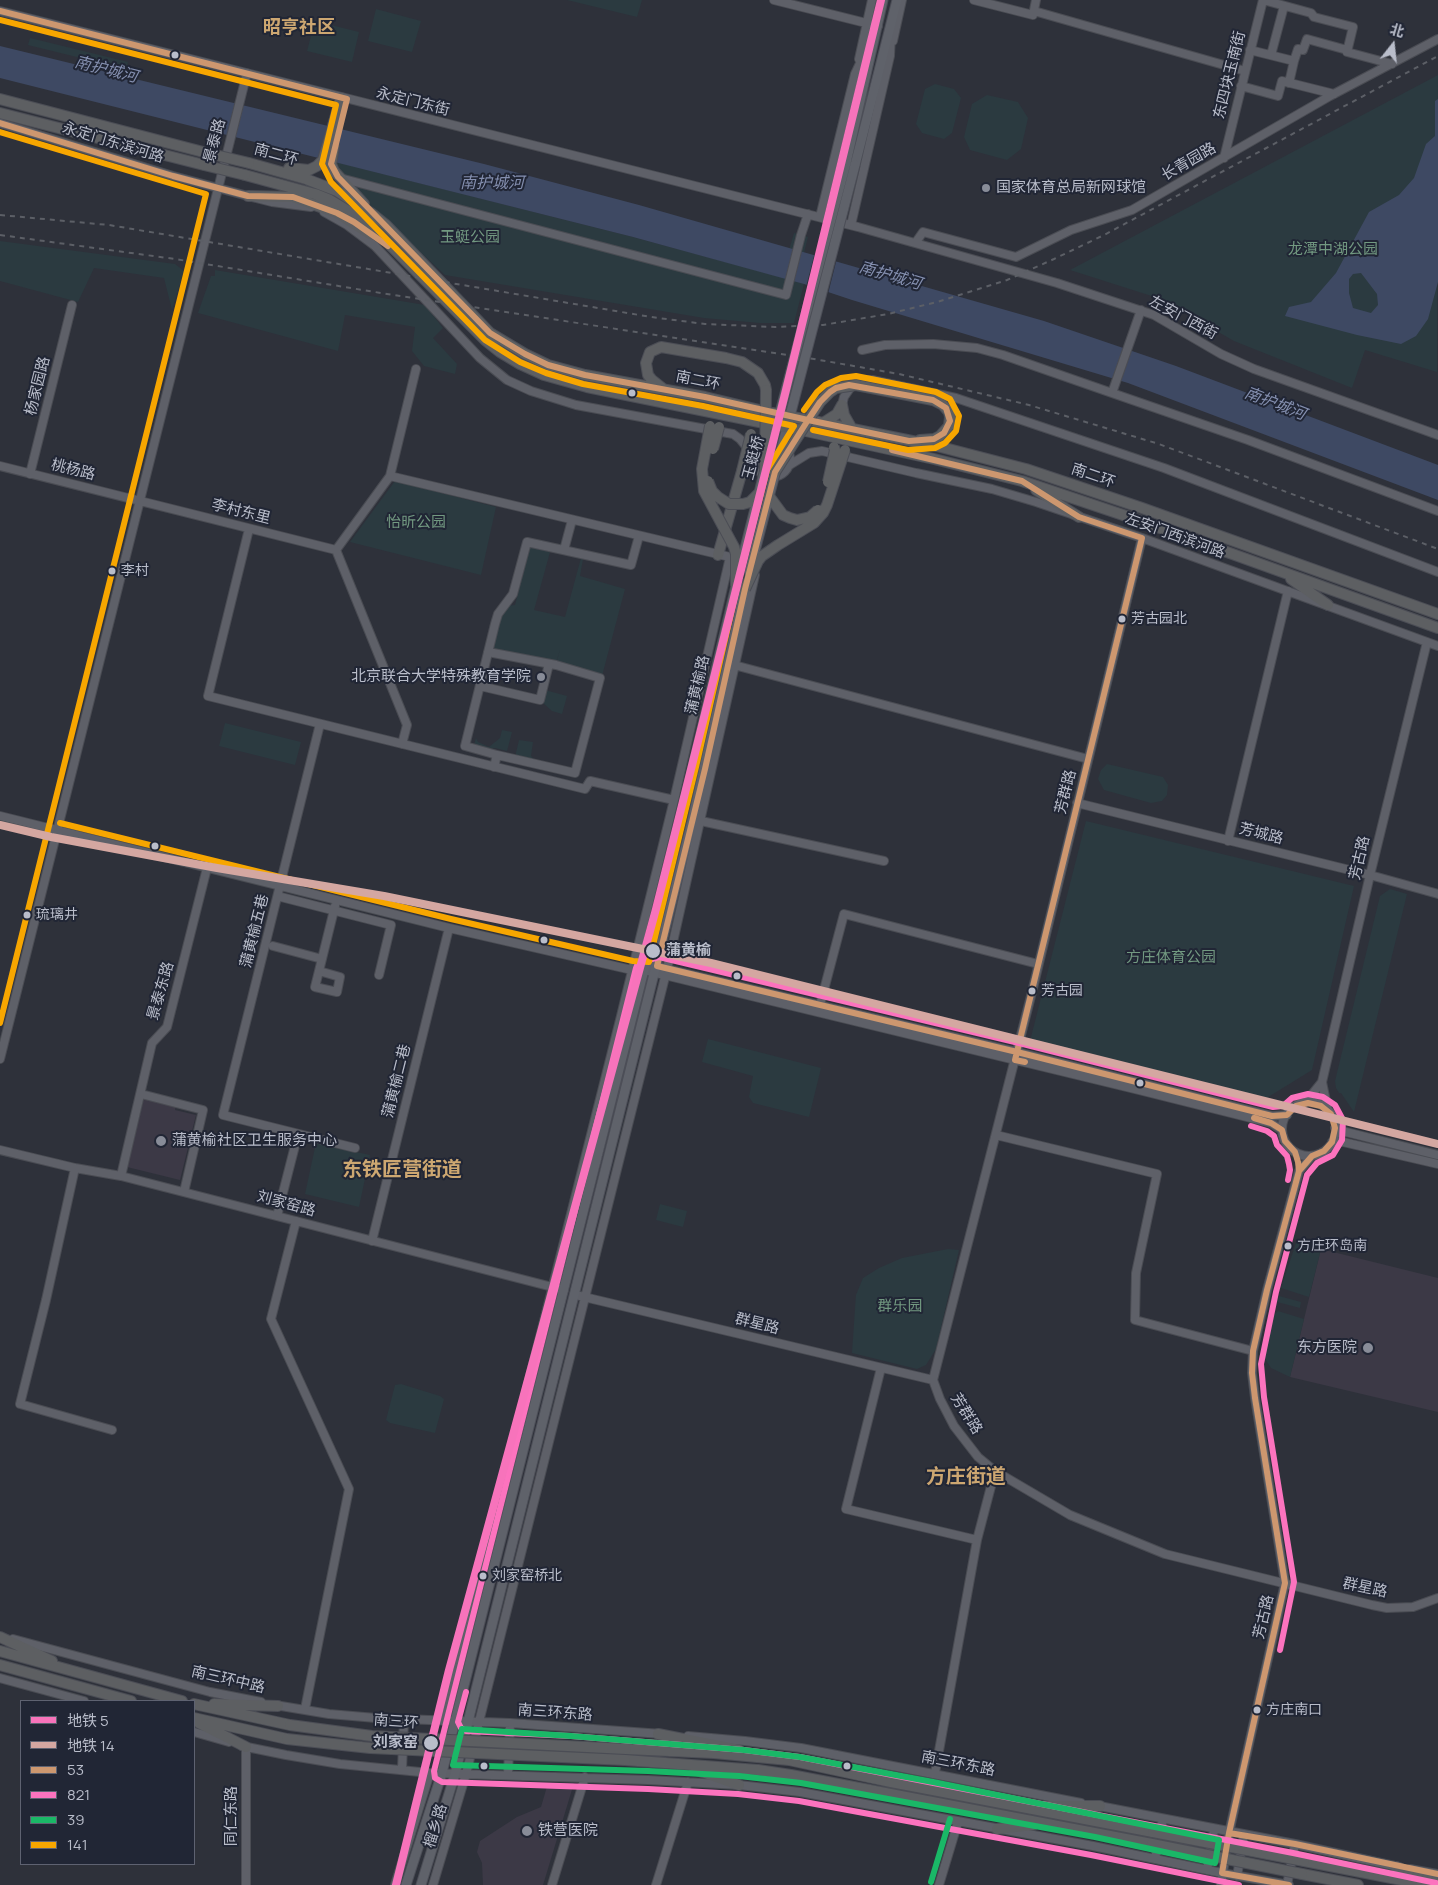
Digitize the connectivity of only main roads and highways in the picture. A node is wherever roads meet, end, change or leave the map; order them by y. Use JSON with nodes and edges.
{"nodes":[{"id":1,"x":884,"y":0,"type":"edge"},
{"id":2,"x":897,"y":0,"type":"edge"},
{"id":3,"x":0,"y":99,"type":"edge"},
{"id":4,"x":344,"y":99,"type":"road end"},
{"id":5,"x":0,"y":113,"type":"edge"},
{"id":6,"x":339,"y":117,"type":"junction"},
{"id":7,"x":249,"y":163,"type":"junction"},
{"id":8,"x":851,"y":164,"type":"junction"},
{"id":9,"x":248,"y":196,"type":"road end"},
{"id":10,"x":371,"y":213,"type":"junction"},
{"id":11,"x":398,"y":253,"type":"junction"},
{"id":12,"x":663,"y":389,"type":"junction"},
{"id":13,"x":690,"y":407,"type":"junction"},
{"id":14,"x":744,"y":419,"type":"junction"},
{"id":15,"x":764,"y":423,"type":"junction"},
{"id":16,"x":824,"y":423,"type":"junction"},
{"id":17,"x":715,"y":427,"type":"junction"},
{"id":18,"x":852,"y":429,"type":"junction"},
{"id":19,"x":751,"y":434,"type":"junction"},
{"id":20,"x":825,"y":435,"type":"junction"},
{"id":21,"x":909,"y":441,"type":"junction"},
{"id":22,"x":858,"y":442,"type":"junction"},
{"id":23,"x":769,"y":475,"type":"junction"},
{"id":24,"x":1022,"y":481,"type":"junction"},
{"id":25,"x":764,"y":495,"type":"junction"},
{"id":26,"x":1079,"y":517,"type":"road end"},
{"id":27,"x":718,"y":555,"type":"road end"},
{"id":28,"x":1280,"y":571,"type":"junction"},
{"id":29,"x":740,"y":588,"type":"junction"},
{"id":30,"x":1328,"y":605,"type":"road end"},
{"id":31,"x":1438,"y":614,"type":"edge"},
{"id":32,"x":1438,"y":628,"type":"edge"},
{"id":33,"x":705,"y":769,"type":"junction"},
{"id":34,"x":707,"y":790,"type":"road end"},
{"id":35,"x":0,"y":1636,"type":"edge"},
{"id":36,"x":0,"y":1651,"type":"edge"},
{"id":37,"x":0,"y":1665,"type":"edge"},
{"id":38,"x":80,"y":1674,"type":"junction"},
{"id":39,"x":127,"y":1700,"type":"edge"},
{"id":40,"x":178,"y":1700,"type":"edge"},
{"id":41,"x":195,"y":1704,"type":"edge"},
{"id":42,"x":195,"y":1704,"type":"edge"},
{"id":43,"x":278,"y":1706,"type":"road end"},
{"id":44,"x":195,"y":1719,"type":"edge"},
{"id":45,"x":195,"y":1720,"type":"edge"},
{"id":46,"x":455,"y":1721,"type":"joint"},
{"id":47,"x":467,"y":1722,"type":"joint"},
{"id":48,"x":658,"y":1734,"type":"road end"},
{"id":49,"x":246,"y":1747,"type":"road end"},
{"id":50,"x":789,"y":1760,"type":"junction"},
{"id":51,"x":681,"y":1764,"type":"junction"},
{"id":52,"x":739,"y":1785,"type":"road end"},
{"id":53,"x":1020,"y":1806,"type":"junction"},
{"id":54,"x":1100,"y":1806,"type":"road end"},
{"id":55,"x":1047,"y":1824,"type":"junction"},
{"id":56,"x":997,"y":1828,"type":"road end"},
{"id":57,"x":1396,"y":1867,"type":"road end"},
{"id":58,"x":1438,"y":1884,"type":"edge"},
{"id":59,"x":406,"y":1885,"type":"edge"},
{"id":60,"x":421,"y":1885,"type":"edge"},
{"id":61,"x":1358,"y":1885,"type":"edge"},
{"id":62,"x":1426,"y":1885,"type":"edge"}],
"edges":[{"from":1,"to":8,"type":"main road"},
{"from":2,"to":8,"type":"main road"},
{"from":3,"to":7,"type":"highway","name":"南二环","bridge":true},
{"from":4,"to":6,"type":"highway"},
{"from":5,"to":11,"type":"highway","name":"南二环","bridge":true},
{"from":6,"to":7,"type":"highway"},
{"from":6,"to":10,"type":"highway"},
{"from":7,"to":10,"type":"highway","name":"南二环"},
{"from":8,"to":23,"type":"main road","name":"玉蜓桥","bridge":true},
{"from":9,"to":11,"type":"highway"},
{"from":10,"to":12,"type":"highway","name":"南二环"},
{"from":11,"to":13,"type":"highway","name":"南二环"},
{"from":12,"to":16,"type":"highway","name":"南二环","bridge":true},
{"from":12,"to":23,"type":"highway","bridge":true},
{"from":13,"to":14,"type":"highway","name":"南二环"},
{"from":13,"to":17,"type":"highway"},
{"from":14,"to":15,"type":"highway","name":"南二环"},
{"from":14,"to":17,"type":"highway"},
{"from":14,"to":19,"type":"highway"},
{"from":15,"to":19,"type":"highway"},
{"from":15,"to":20,"type":"highway","name":"南二环","bridge":true},
{"from":16,"to":18,"type":"highway","name":"南二环"},
{"from":16,"to":18,"type":"highway"},
{"from":17,"to":25,"type":"highway","bridge":true},
{"from":17,"to":29,"type":"highway","bridge":true},
{"from":18,"to":21,"type":"highway","name":"南二环"},
{"from":19,"to":27,"type":"highway","bridge":true},
{"from":20,"to":22,"type":"highway","name":"南二环"},
{"from":20,"to":25,"type":"highway","bridge":true},
{"from":21,"to":23,"type":"highway","bridge":true},
{"from":21,"to":31,"type":"highway","name":"南二环"},
{"from":22,"to":24,"type":"highway","name":"南二环"},
{"from":22,"to":29,"type":"highway","bridge":true},
{"from":23,"to":25,"type":"main road","name":"玉蜓桥","bridge":true},
{"from":24,"to":26,"type":"highway"},
{"from":24,"to":28,"type":"highway","name":"南二环"},
{"from":25,"to":29,"type":"main road","name":"玉蜓桥","bridge":true},
{"from":28,"to":30,"type":"highway"},
{"from":28,"to":32,"type":"highway","name":"南二环"},
{"from":29,"to":33,"type":"main road","name":"蒲黄榆路"},
{"from":29,"to":46,"type":"main road","name":"蒲黄榆路"},
{"from":33,"to":34,"type":"main road"},
{"from":33,"to":47,"type":"main road","name":"蒲黄榆路"},
{"from":35,"to":38,"type":"highway"},
{"from":36,"to":38,"type":"highway"},
{"from":37,"to":39,"type":"highway"},
{"from":38,"to":40,"type":"highway"},
{"from":41,"to":43,"type":"highway"},
{"from":42,"to":50,"type":"highway","name":"南三环","bridge":true},
{"from":44,"to":51,"type":"highway","name":"南三环","bridge":true},
{"from":45,"to":49,"type":"highway"},
{"from":46,"to":59,"type":"main road","name":"榴乡路"},
{"from":47,"to":60,"type":"main road","name":"榴乡路"},
{"from":48,"to":50,"type":"highway"},
{"from":50,"to":53,"type":"highway","name":"南三环"},
{"from":51,"to":52,"type":"highway"},
{"from":51,"to":55,"type":"highway","name":"南三环"},
{"from":53,"to":54,"type":"highway"},
{"from":53,"to":62,"type":"highway","name":"南三环","bridge":true},
{"from":55,"to":56,"type":"highway"},
{"from":55,"to":61,"type":"highway","name":"南三环","bridge":true},
{"from":57,"to":58,"type":"highway"}]}
